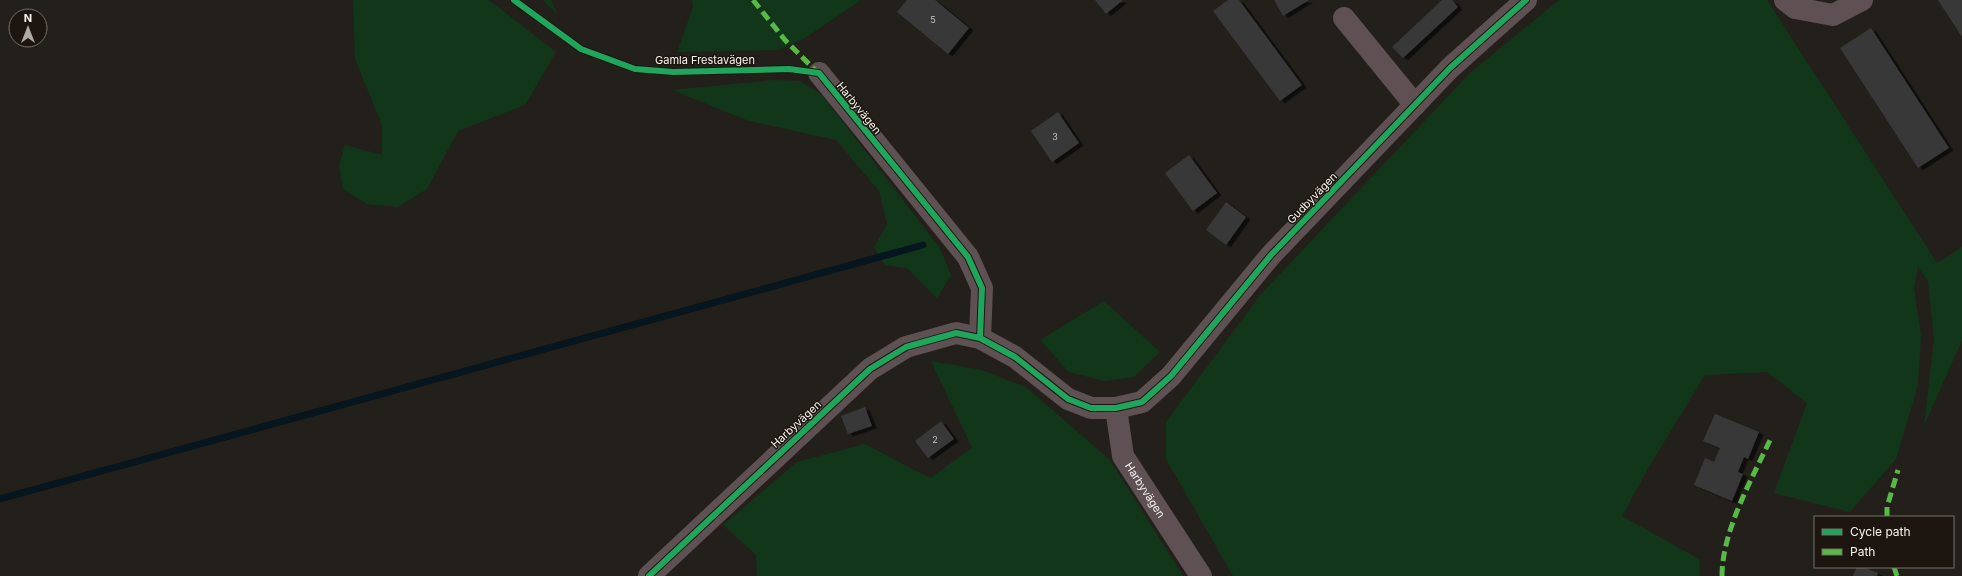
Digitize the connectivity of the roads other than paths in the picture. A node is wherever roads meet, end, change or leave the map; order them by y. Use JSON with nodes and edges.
{"nodes":[{"id":1,"x":1526,"y":0,"type":"edge"},
{"id":2,"x":1785,"y":0,"type":"edge"},
{"id":3,"x":1862,"y":0,"type":"edge"},
{"id":4,"x":1344,"y":18,"type":"dead end"},
{"id":5,"x":819,"y":73,"type":"dead end"},
{"id":6,"x":1414,"y":105,"type":"junction"},
{"id":7,"x":980,"y":338,"type":"junction"},
{"id":8,"x":1116,"y":408,"type":"junction"},
{"id":9,"x":649,"y":576,"type":"edge"},
{"id":10,"x":1201,"y":576,"type":"edge"}],
"edges":[{"from":1,"to":6,"type":"street","name":"Gudbyvägen"},
{"from":2,"to":3,"type":"street"},
{"from":4,"to":6,"type":"street"},
{"from":5,"to":7,"type":"street","name":"Harbyvägen"},
{"from":6,"to":8,"type":"street","name":"Gudbyvägen"},
{"from":7,"to":8,"type":"street","name":"Harbyvägen"},
{"from":7,"to":9,"type":"street","name":"Harbyvägen"},
{"from":8,"to":10,"type":"street","name":"Harbyvägen"}]}
